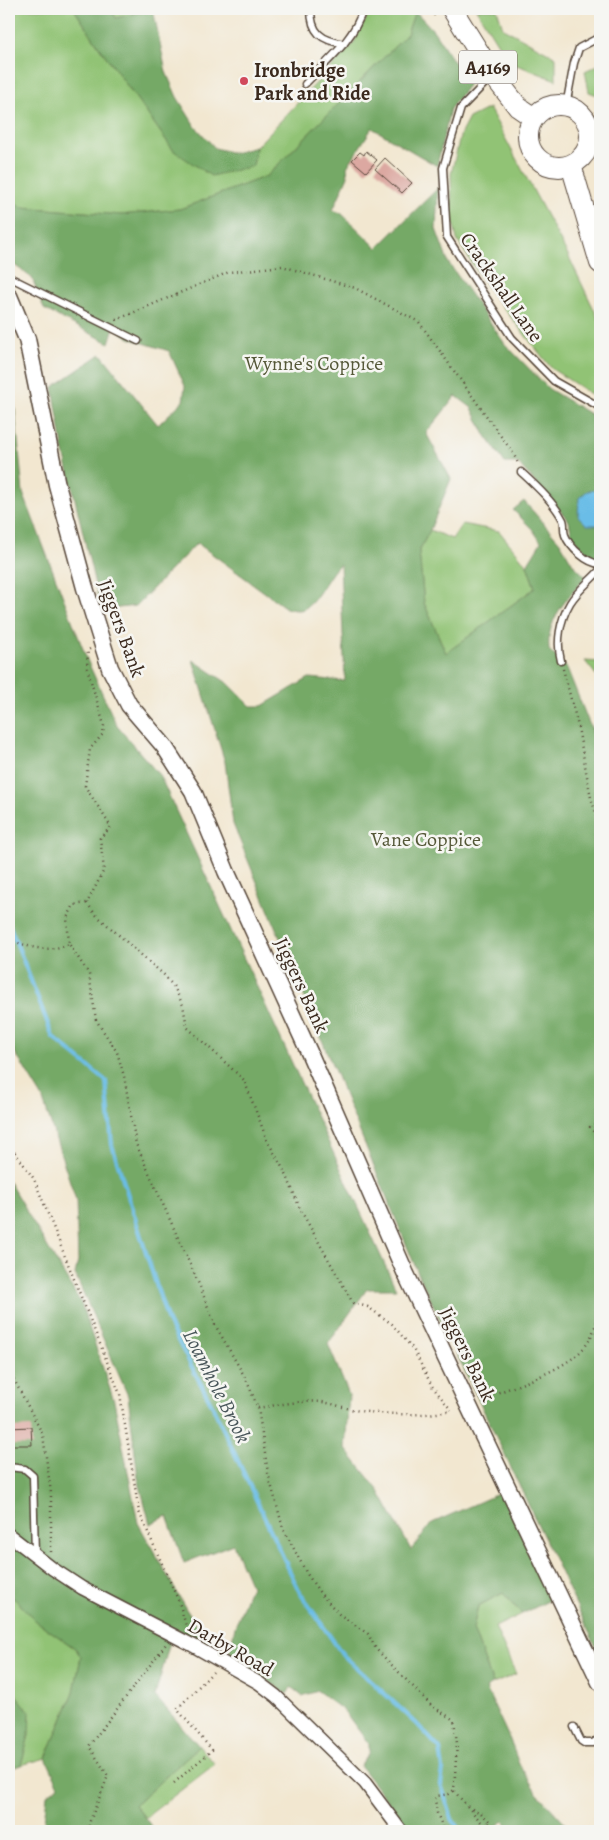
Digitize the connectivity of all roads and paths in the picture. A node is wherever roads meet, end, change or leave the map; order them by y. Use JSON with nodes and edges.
{"nodes":[{"id":1,"x":311,"y":9,"type":"edge"},
{"id":2,"x":363,"y":9,"type":"edge"},
{"id":3,"x":452,"y":9,"type":"edge"},
{"id":4,"x":600,"y":37,"type":"edge"},
{"id":5,"x":344,"y":44,"type":"junction"},
{"id":6,"x":493,"y":75,"type":"junction"},
{"id":7,"x":305,"y":84,"type":"dead end"},
{"id":8,"x":566,"y":106,"type":"junction"},
{"id":9,"x":534,"y":118,"type":"junction"},
{"id":10,"x":594,"y":126,"type":"edge"},
{"id":11,"x":571,"y":165,"type":"junction"},
{"id":12,"x":600,"y":263,"type":"edge"},
{"id":13,"x":9,"y":277,"type":"edge"},
{"id":14,"x":9,"y":296,"type":"edge"},
{"id":15,"x":105,"y":325,"type":"junction"},
{"id":16,"x":138,"y":341,"type":"dead end"},
{"id":17,"x":600,"y":407,"type":"edge"},
{"id":18,"x":522,"y":472,"type":"joint"},
{"id":19,"x":600,"y":564,"type":"edge"},
{"id":20,"x":600,"y":570,"type":"edge"},
{"id":21,"x":101,"y":642,"type":"junction"},
{"id":22,"x":561,"y":661,"type":"joint"},
{"id":23,"x":600,"y":826,"type":"edge"},
{"id":24,"x":86,"y":903,"type":"junction"},
{"id":25,"x":9,"y":939,"type":"edge"},
{"id":26,"x":69,"y":944,"type":"junction"},
{"id":27,"x":600,"y":1124,"type":"edge"},
{"id":28,"x":600,"y":1142,"type":"edge"},
{"id":29,"x":9,"y":1144,"type":"edge"},
{"id":30,"x":600,"y":1313,"type":"edge"},
{"id":31,"x":9,"y":1370,"type":"edge"},
{"id":32,"x":469,"y":1404,"type":"junction"},
{"id":33,"x":258,"y":1408,"type":"junction"},
{"id":34,"x":451,"y":1410,"type":"junction"},
{"id":35,"x":9,"y":1467,"type":"edge"},
{"id":36,"x":9,"y":1535,"type":"edge"},
{"id":37,"x":35,"y":1555,"type":"junction"},
{"id":38,"x":51,"y":1568,"type":"junction"},
{"id":39,"x":172,"y":1634,"type":"junction"},
{"id":40,"x":192,"y":1645,"type":"junction"},
{"id":41,"x":222,"y":1662,"type":"junction"},
{"id":42,"x":600,"y":1682,"type":"edge"},
{"id":43,"x":574,"y":1727,"type":"dead end"},
{"id":44,"x":600,"y":1738,"type":"edge"},
{"id":45,"x":174,"y":1784,"type":"dead end"},
{"id":46,"x":454,"y":1790,"type":"junction"},
{"id":47,"x":470,"y":1808,"type":"junction"},
{"id":48,"x":88,"y":1831,"type":"edge"},
{"id":49,"x":401,"y":1831,"type":"edge"},
{"id":50,"x":444,"y":1831,"type":"edge"},
{"id":51,"x":480,"y":1831,"type":"edge"},
{"id":52,"x":489,"y":1831,"type":"edge"}],
"edges":[{"from":1,"to":5,"type":"lane"},
{"from":2,"to":5,"type":"lane"},
{"from":3,"to":6,"type":"main road","number":"A4169"},
{"from":4,"to":8,"type":"lane"},
{"from":5,"to":7,"type":"lane"},
{"from":6,"to":9,"type":"main road","number":"A4169"},
{"from":6,"to":17,"type":"lane","name":"Crackshall Lane"},
{"from":8,"to":9,"type":"main road"},
{"from":8,"to":10,"type":"main road"},
{"from":9,"to":11,"type":"main road"},
{"from":10,"to":11,"type":"main road"},
{"from":11,"to":12,"type":"main road"},
{"from":13,"to":15,"type":"lane"},
{"from":14,"to":21,"type":"street","name":"Jiggers Bank"},
{"from":15,"to":16,"type":"lane"},
{"from":15,"to":18,"type":"path"},
{"from":18,"to":19,"type":"lane"},
{"from":20,"to":22,"type":"lane"},
{"from":21,"to":24,"type":"path"},
{"from":21,"to":32,"type":"street","name":"Jiggers Bank"},
{"from":22,"to":23,"type":"path"},
{"from":24,"to":26,"type":"path"},
{"from":24,"to":34,"type":"path"},
{"from":25,"to":26,"type":"path"},
{"from":26,"to":33,"type":"path"},
{"from":27,"to":28,"type":"path"},
{"from":29,"to":40,"type":"path"},
{"from":30,"to":32,"type":"path"},
{"from":31,"to":38,"type":"path"},
{"from":32,"to":34,"type":"path"},
{"from":32,"to":42,"type":"street","name":"Jiggers Bank"},
{"from":33,"to":34,"type":"path"},
{"from":33,"to":46,"type":"path"},
{"from":35,"to":37,"type":"lane"},
{"from":36,"to":37,"type":"street","name":"Darby Road"},
{"from":37,"to":38,"type":"street","name":"Darby Road"},
{"from":38,"to":39,"type":"street","name":"Darby Road"},
{"from":39,"to":40,"type":"street","name":"Darby Road"},
{"from":39,"to":48,"type":"path"},
{"from":40,"to":41,"type":"street","name":"Darby Road"},
{"from":41,"to":45,"type":"path"},
{"from":41,"to":49,"type":"street","name":"Darby Road"},
{"from":43,"to":44,"type":"lane"},
{"from":46,"to":47,"type":"path"},
{"from":46,"to":50,"type":"path"},
{"from":47,"to":51,"type":"path","bridge":true},
{"from":47,"to":52,"type":"path"}]}
